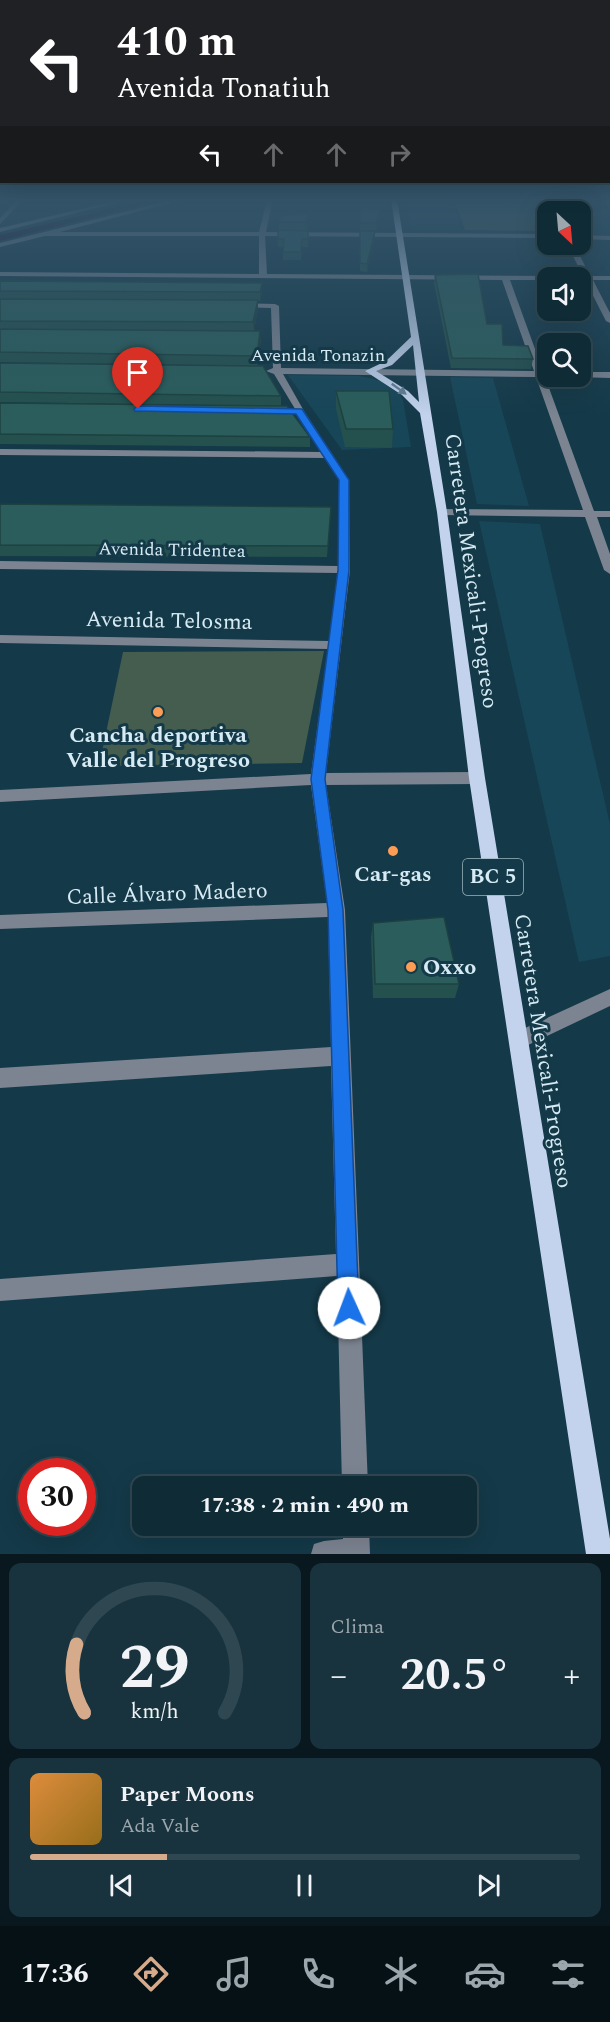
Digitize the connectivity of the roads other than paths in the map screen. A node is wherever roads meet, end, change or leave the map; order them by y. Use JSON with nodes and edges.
{"nodes":[{"id":1,"x":263,"y":272,"type":"edge"},
{"id":2,"x":405,"y":272,"type":"edge"},
{"id":3,"x":0,"y":274,"type":"edge"},
{"id":4,"x":406,"y":276,"type":"junction"},
{"id":5,"x":263,"y":277,"type":"junction"},
{"id":6,"x":505,"y":277,"type":"junction"},
{"id":7,"x":537,"y":278,"type":"edge"},
{"id":8,"x":591,"y":278,"type":"edge"},
{"id":9,"x":610,"y":278,"type":"edge"},
{"id":10,"x":591,"y":290,"type":"edge"},
{"id":11,"x":224,"y":305,"type":"edge"},
{"id":12,"x":610,"y":321,"type":"edge"},
{"id":13,"x":414,"y":339,"type":"junction"},
{"id":14,"x":537,"y":357,"type":"edge"},
{"id":15,"x":271,"y":371,"type":"junction"},
{"id":16,"x":369,"y":372,"type":"junction"},
{"id":17,"x":421,"y":372,"type":"junction"},
{"id":18,"x":537,"y":374,"type":"edge"},
{"id":19,"x":591,"y":375,"type":"edge"},
{"id":20,"x":610,"y":375,"type":"edge"},
{"id":21,"x":548,"y":387,"type":"edge"},
{"id":22,"x":425,"y":412,"type":"junction"},
{"id":23,"x":0,"y":452,"type":"edge"},
{"id":24,"x":329,"y":455,"type":"junction"},
{"id":25,"x":442,"y":512,"type":"junction"},
{"id":26,"x":590,"y":513,"type":"junction"},
{"id":27,"x":610,"y":514,"type":"edge"},
{"id":28,"x":0,"y":565,"type":"edge"},
{"id":29,"x":344,"y":570,"type":"junction"},
{"id":30,"x":610,"y":570,"type":"edge"},
{"id":31,"x":0,"y":639,"type":"edge"},
{"id":32,"x":336,"y":645,"type":"junction"},
{"id":33,"x":477,"y":778,"type":"junction"},
{"id":34,"x":318,"y":779,"type":"junction"},
{"id":35,"x":0,"y":796,"type":"edge"},
{"id":36,"x":336,"y":910,"type":"junction"},
{"id":37,"x":0,"y":922,"type":"edge"},
{"id":38,"x":610,"y":997,"type":"edge"},
{"id":39,"x":519,"y":1040,"type":"junction"},
{"id":40,"x":340,"y":1056,"type":"junction"},
{"id":41,"x":0,"y":1078,"type":"edge"},
{"id":42,"x":347,"y":1263,"type":"junction"},
{"id":43,"x":0,"y":1290,"type":"edge"},
{"id":44,"x":355,"y":1476,"type":"edge"},
{"id":45,"x":357,"y":1544,"type":"edge"},
{"id":46,"x":324,"y":1554,"type":"edge"},
{"id":47,"x":599,"y":1554,"type":"edge"}],
"edges":[{"from":1,"to":5,"type":"street"},
{"from":2,"to":4,"type":"main road","name":"Carretera Mexicali-Progreso","number":"BC 5"},
{"from":3,"to":5,"type":"street"},
{"from":4,"to":5,"type":"street"},
{"from":4,"to":6,"type":"street"},
{"from":4,"to":13,"type":"main road","name":"Carretera Mexicali-Progreso","number":"BC 5"},
{"from":6,"to":7,"type":"street"},
{"from":6,"to":14,"type":"street"},
{"from":8,"to":9,"type":"street"},
{"from":10,"to":12,"type":"street"},
{"from":11,"to":15,"type":"street"},
{"from":13,"to":16,"type":"main road"},
{"from":13,"to":17,"type":"main road","name":"Carretera Mexicali-Progreso","number":"BC 5"},
{"from":15,"to":16,"type":"street","name":"Avenida Tonazin"},
{"from":15,"to":24,"type":"street"},
{"from":16,"to":17,"type":"street","name":"Avenida Tonazin"},
{"from":16,"to":22,"type":"main road","one_way":true},
{"from":17,"to":18,"type":"street","name":"Avenida Tonazin"},
{"from":17,"to":22,"type":"main road","name":"Carretera Mexicali-Progreso","number":"BC 5"},
{"from":19,"to":20,"type":"street"},
{"from":21,"to":26,"type":"street"},
{"from":22,"to":25,"type":"main road","name":"Carretera Mexicali-Progreso","number":"BC 5"},
{"from":23,"to":24,"type":"street"},
{"from":24,"to":29,"type":"street"},
{"from":25,"to":26,"type":"street"},
{"from":25,"to":33,"type":"main road","name":"Carretera Mexicali-Progreso","number":"BC 5"},
{"from":26,"to":27,"type":"street"},
{"from":26,"to":30,"type":"street"},
{"from":28,"to":29,"type":"street","name":"Avenida Tridentea"},
{"from":29,"to":32,"type":"street"},
{"from":31,"to":32,"type":"street","name":"Avenida Telosma"},
{"from":32,"to":34,"type":"street"},
{"from":33,"to":34,"type":"street"},
{"from":33,"to":39,"type":"main road","name":"Carretera Mexicali-Progreso","number":"BC 5"},
{"from":34,"to":35,"type":"street"},
{"from":34,"to":36,"type":"street"},
{"from":36,"to":37,"type":"street","name":"Calle Álvaro Madero"},
{"from":36,"to":40,"type":"street"},
{"from":38,"to":39,"type":"street"},
{"from":39,"to":47,"type":"main road","name":"Carretera Mexicali-Progreso","number":"BC 5"},
{"from":40,"to":41,"type":"street"},
{"from":40,"to":42,"type":"street"},
{"from":42,"to":43,"type":"street"},
{"from":42,"to":44,"type":"street"},
{"from":45,"to":46,"type":"street"}]}
